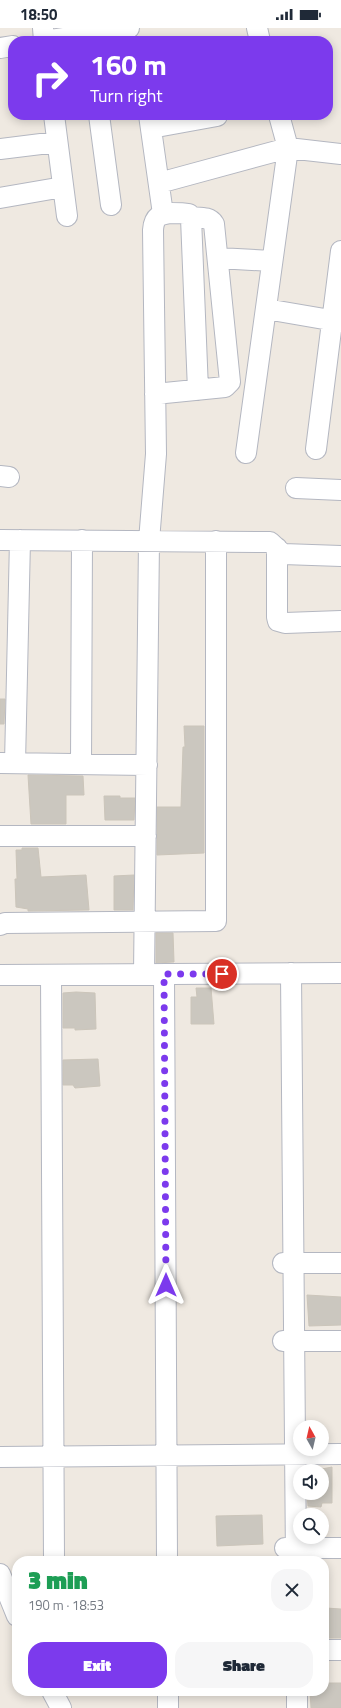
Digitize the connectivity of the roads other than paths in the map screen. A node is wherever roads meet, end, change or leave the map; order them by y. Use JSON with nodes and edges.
{"nodes":[{"id":1,"x":129,"y":28,"type":"edge"},
{"id":2,"x":96,"y":36,"type":"edge"},
{"id":3,"x":55,"y":120,"type":"edge"},
{"id":4,"x":100,"y":120,"type":"edge"},
{"id":5,"x":163,"y":120,"type":"edge"},
{"id":6,"x":280,"y":120,"type":"edge"},
{"id":7,"x":150,"y":121,"type":"edge"},
{"id":8,"x":58,"y":142,"type":"junction"},
{"id":9,"x":288,"y":148,"type":"junction"},
{"id":10,"x":0,"y":149,"type":"edge"},
{"id":11,"x":341,"y":154,"type":"edge"},
{"id":12,"x":160,"y":183,"type":"junction"},
{"id":13,"x":63,"y":187,"type":"junction"},
{"id":14,"x":0,"y":198,"type":"edge"},
{"id":15,"x":111,"y":206,"type":"dead end"},
{"id":16,"x":163,"y":214,"type":"junction"},
{"id":17,"x":67,"y":216,"type":"dead end"},
{"id":18,"x":190,"y":217,"type":"junction"},
{"id":19,"x":341,"y":252,"type":"edge"},
{"id":20,"x":218,"y":258,"type":"junction"},
{"id":21,"x":272,"y":262,"type":"junction"},
{"id":22,"x":266,"y":309,"type":"junction"},
{"id":23,"x":336,"y":321,"type":"edge"},
{"id":24,"x":198,"y":390,"type":"junction"},
{"id":25,"x":155,"y":394,"type":"junction"},
{"id":26,"x":316,"y":449,"type":"dead end"},
{"id":27,"x":246,"y":453,"type":"dead end"},
{"id":28,"x":296,"y":488,"type":"dead end"},
{"id":29,"x":341,"y":490,"type":"edge"},
{"id":30,"x":0,"y":540,"type":"edge"},
{"id":31,"x":20,"y":540,"type":"junction"},
{"id":32,"x":82,"y":540,"type":"junction"},
{"id":33,"x":149,"y":541,"type":"junction"},
{"id":34,"x":216,"y":542,"type":"junction"},
{"id":35,"x":277,"y":548,"type":"junction"},
{"id":36,"x":341,"y":556,"type":"edge"},
{"id":37,"x":341,"y":621,"type":"edge"},
{"id":38,"x":7,"y":763,"type":"edge"},
{"id":39,"x":81,"y":764,"type":"junction"},
{"id":40,"x":147,"y":765,"type":"junction"},
{"id":41,"x":0,"y":836,"type":"edge"},
{"id":42,"x":146,"y":836,"type":"junction"},
{"id":43,"x":145,"y":922,"type":"junction"},
{"id":44,"x":0,"y":925,"type":"edge"},
{"id":45,"x":286,"y":973,"type":"junction"},
{"id":46,"x":341,"y":973,"type":"edge"},
{"id":47,"x":154,"y":974,"type":"junction"},
{"id":48,"x":51,"y":975,"type":"junction"},
{"id":49,"x":0,"y":976,"type":"edge"},
{"id":50,"x":288,"y":1263,"type":"junction"},
{"id":51,"x":341,"y":1263,"type":"edge"},
{"id":52,"x":289,"y":1341,"type":"junction"},
{"id":53,"x":341,"y":1341,"type":"edge"},
{"id":54,"x":341,"y":1454,"type":"edge"},
{"id":55,"x":289,"y":1455,"type":"junction"},
{"id":56,"x":167,"y":1456,"type":"junction"},
{"id":57,"x":0,"y":1457,"type":"edge"},
{"id":58,"x":53,"y":1457,"type":"junction"},
{"id":59,"x":341,"y":1548,"type":"edge"},
{"id":60,"x":54,"y":1556,"type":"edge"},
{"id":61,"x":167,"y":1556,"type":"edge"},
{"id":62,"x":290,"y":1556,"type":"edge"},
{"id":63,"x":329,"y":1558,"type":"edge"},
{"id":64,"x":341,"y":1559,"type":"edge"},
{"id":65,"x":0,"y":1574,"type":"edge"},
{"id":66,"x":12,"y":1604,"type":"edge"},
{"id":67,"x":329,"y":1650,"type":"edge"},
{"id":68,"x":341,"y":1650,"type":"edge"},
{"id":69,"x":55,"y":1696,"type":"edge"},
{"id":70,"x":168,"y":1696,"type":"edge"},
{"id":71,"x":286,"y":1696,"type":"edge"},
{"id":72,"x":297,"y":1696,"type":"edge"},
{"id":73,"x":61,"y":1708,"type":"edge"},
{"id":74,"x":168,"y":1708,"type":"edge"},
{"id":75,"x":286,"y":1708,"type":"edge"},
{"id":76,"x":297,"y":1708,"type":"edge"}],
"edges":[{"from":1,"to":2,"type":"street"},
{"from":3,"to":8,"type":"street"},
{"from":4,"to":15,"type":"street"},
{"from":5,"to":7,"type":"street"},
{"from":6,"to":9,"type":"street"},
{"from":7,"to":12,"type":"street"},
{"from":8,"to":10,"type":"street"},
{"from":8,"to":13,"type":"street"},
{"from":9,"to":11,"type":"street"},
{"from":9,"to":12,"type":"street"},
{"from":9,"to":21,"type":"street"},
{"from":12,"to":16,"type":"street"},
{"from":13,"to":14,"type":"street"},
{"from":13,"to":17,"type":"street"},
{"from":16,"to":18,"type":"street"},
{"from":16,"to":25,"type":"street"},
{"from":18,"to":20,"type":"street"},
{"from":18,"to":24,"type":"street"},
{"from":19,"to":23,"type":"street"},
{"from":20,"to":21,"type":"street"},
{"from":20,"to":24,"type":"street"},
{"from":21,"to":22,"type":"street"},
{"from":22,"to":23,"type":"street"},
{"from":22,"to":27,"type":"street"},
{"from":23,"to":26,"type":"street"},
{"from":24,"to":25,"type":"street"},
{"from":25,"to":33,"type":"street"},
{"from":28,"to":29,"type":"street"},
{"from":30,"to":31,"type":"street"},
{"from":31,"to":32,"type":"street"},
{"from":31,"to":38,"type":"street"},
{"from":32,"to":33,"type":"street"},
{"from":32,"to":39,"type":"street"},
{"from":33,"to":34,"type":"street"},
{"from":33,"to":40,"type":"street"},
{"from":34,"to":35,"type":"street"},
{"from":34,"to":43,"type":"street"},
{"from":35,"to":36,"type":"street"},
{"from":35,"to":37,"type":"street"},
{"from":38,"to":39,"type":"street"},
{"from":39,"to":40,"type":"street"},
{"from":40,"to":42,"type":"street"},
{"from":41,"to":42,"type":"street"},
{"from":42,"to":43,"type":"street"},
{"from":43,"to":44,"type":"street"},
{"from":43,"to":47,"type":"street"},
{"from":45,"to":46,"type":"street"},
{"from":45,"to":47,"type":"street"},
{"from":45,"to":50,"type":"street"},
{"from":47,"to":48,"type":"street"},
{"from":47,"to":56,"type":"street"},
{"from":48,"to":49,"type":"street"},
{"from":48,"to":58,"type":"street"},
{"from":50,"to":51,"type":"street"},
{"from":50,"to":52,"type":"street"},
{"from":52,"to":53,"type":"street"},
{"from":52,"to":55,"type":"street"},
{"from":54,"to":55,"type":"street"},
{"from":55,"to":56,"type":"street"},
{"from":55,"to":62,"type":"street"},
{"from":56,"to":58,"type":"street"},
{"from":56,"to":61,"type":"street"},
{"from":57,"to":58,"type":"street"},
{"from":58,"to":60,"type":"street"},
{"from":59,"to":62,"type":"street"},
{"from":63,"to":64,"type":"street"},
{"from":65,"to":66,"type":"street"},
{"from":67,"to":68,"type":"street"},
{"from":69,"to":73,"type":"street"},
{"from":70,"to":74,"type":"street"},
{"from":71,"to":75,"type":"street"},
{"from":72,"to":76,"type":"street"}]}
